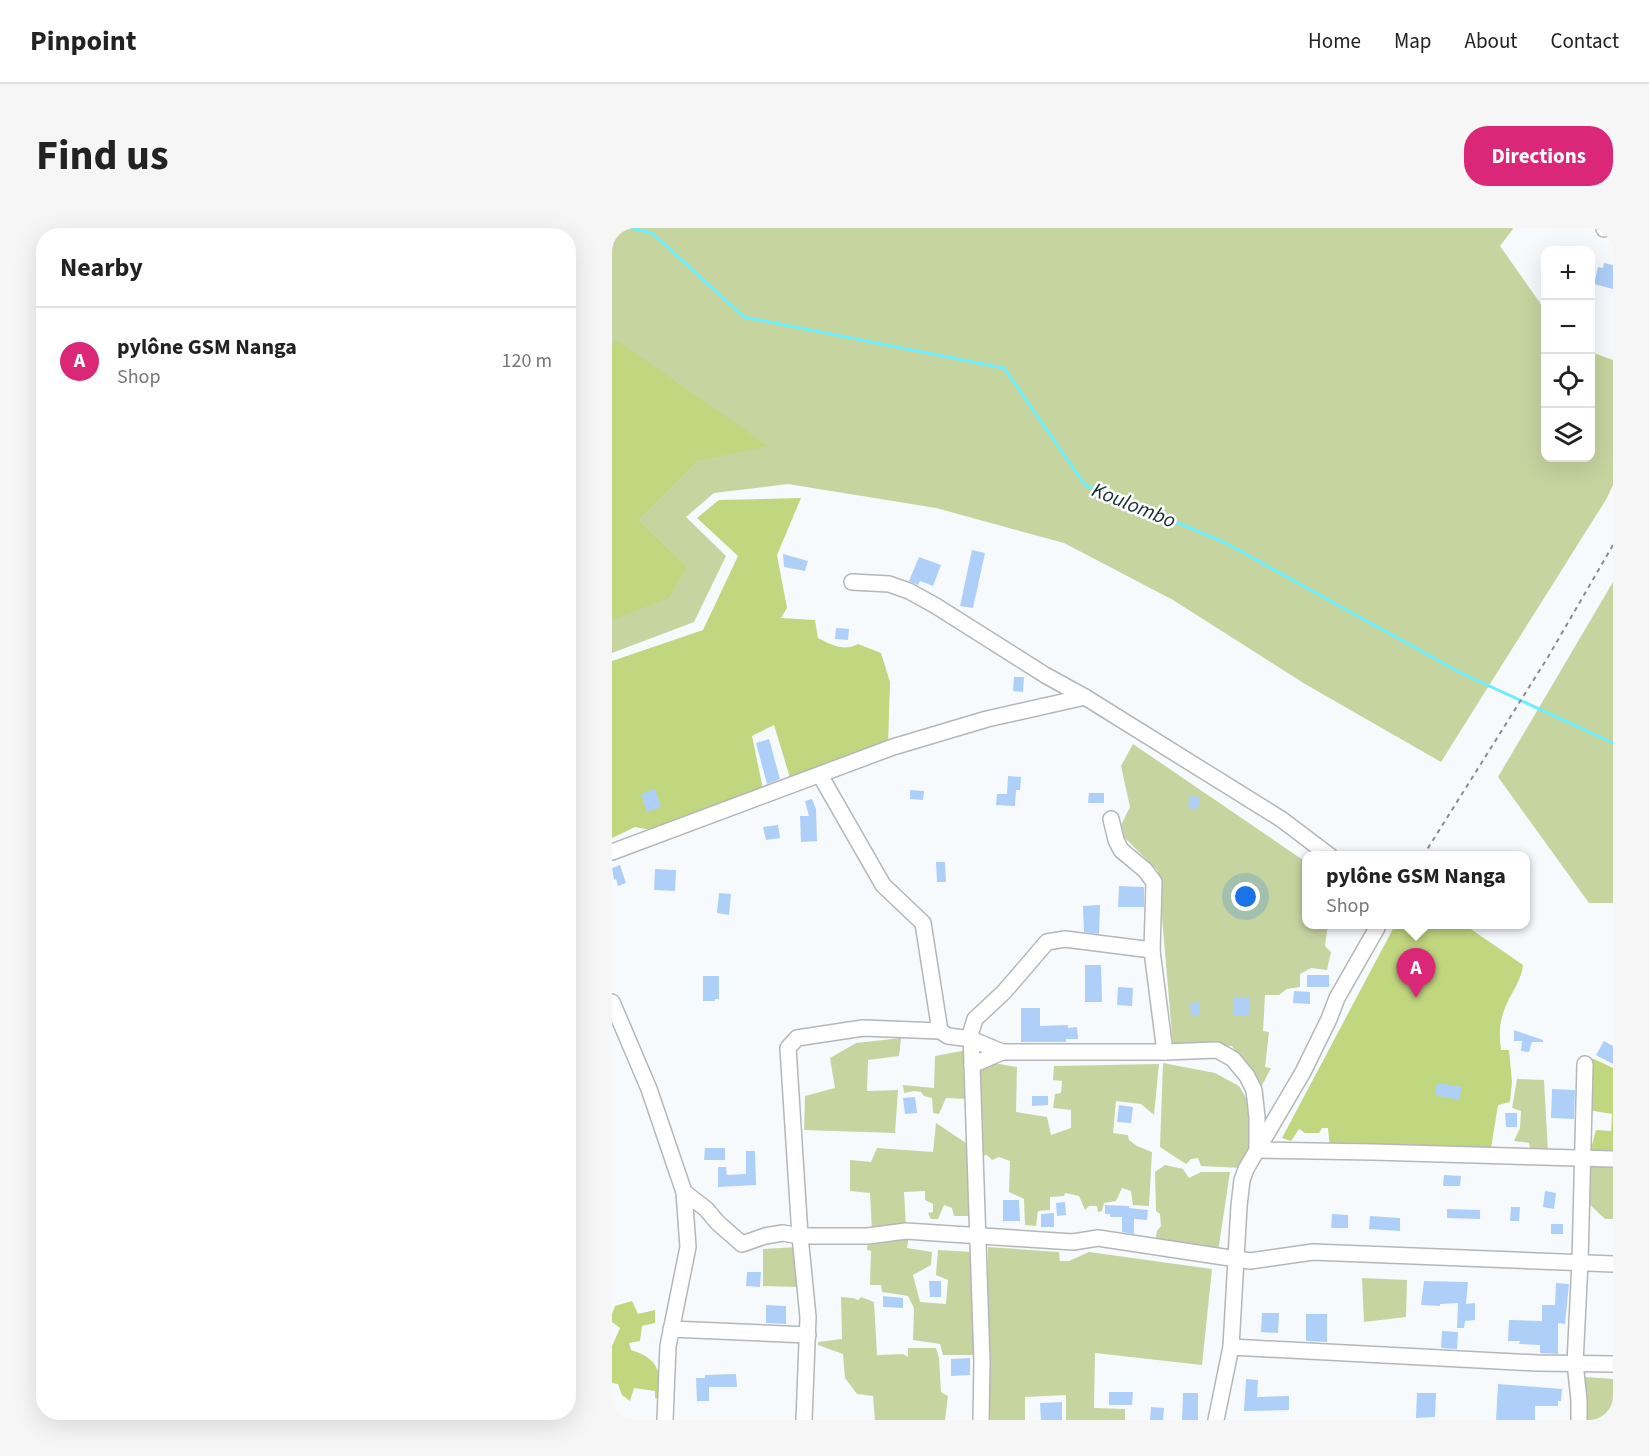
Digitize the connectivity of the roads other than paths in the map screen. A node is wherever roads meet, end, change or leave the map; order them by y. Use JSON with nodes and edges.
{"nodes":[{"id":1,"x":852,"y":582,"type":"dead end"},
{"id":2,"x":1084,"y":697,"type":"junction"},
{"id":3,"x":820,"y":775,"type":"junction"},
{"id":4,"x":1111,"y":819,"type":"dead end"},
{"id":5,"x":1325,"y":851,"type":"edge"},
{"id":6,"x":612,"y":852,"type":"edge"},
{"id":7,"x":1376,"y":929,"type":"edge"},
{"id":8,"x":1152,"y":951,"type":"junction"},
{"id":9,"x":612,"y":1002,"type":"edge"},
{"id":10,"x":940,"y":1030,"type":"junction"},
{"id":11,"x":971,"y":1039,"type":"junction"},
{"id":12,"x":1002,"y":1052,"type":"junction"},
{"id":13,"x":1166,"y":1052,"type":"junction"},
{"id":14,"x":1585,"y":1064,"type":"dead end"},
{"id":15,"x":972,"y":1065,"type":"junction"},
{"id":16,"x":1257,"y":1150,"type":"junction"},
{"id":17,"x":1581,"y":1158,"type":"junction"},
{"id":18,"x":1613,"y":1159,"type":"edge"},
{"id":19,"x":684,"y":1192,"type":"junction"},
{"id":20,"x":977,"y":1234,"type":"junction"},
{"id":21,"x":800,"y":1236,"type":"junction"},
{"id":22,"x":1237,"y":1260,"type":"junction"},
{"id":23,"x":1580,"y":1262,"type":"junction"},
{"id":24,"x":1613,"y":1264,"type":"edge"},
{"id":25,"x":671,"y":1329,"type":"junction"},
{"id":26,"x":808,"y":1335,"type":"junction"},
{"id":27,"x":1231,"y":1347,"type":"junction"},
{"id":28,"x":1575,"y":1364,"type":"junction"},
{"id":29,"x":1613,"y":1364,"type":"edge"},
{"id":30,"x":665,"y":1420,"type":"edge"},
{"id":31,"x":804,"y":1420,"type":"edge"},
{"id":32,"x":981,"y":1420,"type":"edge"},
{"id":33,"x":1216,"y":1420,"type":"edge"},
{"id":34,"x":1579,"y":1420,"type":"edge"}],
"edges":[{"from":1,"to":2,"type":"street"},
{"from":2,"to":3,"type":"street"},
{"from":2,"to":5,"type":"street"},
{"from":3,"to":6,"type":"street"},
{"from":3,"to":10,"type":"street"},
{"from":4,"to":8,"type":"street"},
{"from":7,"to":16,"type":"street"},
{"from":8,"to":11,"type":"street"},
{"from":8,"to":13,"type":"street"},
{"from":9,"to":19,"type":"street"},
{"from":10,"to":11,"type":"street"},
{"from":10,"to":21,"type":"street"},
{"from":11,"to":12,"type":"street"},
{"from":11,"to":15,"type":"street"},
{"from":12,"to":13,"type":"street"},
{"from":12,"to":15,"type":"street"},
{"from":13,"to":16,"type":"street"},
{"from":14,"to":17,"type":"street"},
{"from":15,"to":20,"type":"street"},
{"from":16,"to":17,"type":"street"},
{"from":16,"to":22,"type":"street"},
{"from":17,"to":18,"type":"street"},
{"from":17,"to":23,"type":"street"},
{"from":19,"to":21,"type":"street"},
{"from":19,"to":25,"type":"street"},
{"from":20,"to":21,"type":"street"},
{"from":20,"to":22,"type":"street"},
{"from":20,"to":32,"type":"street"},
{"from":21,"to":26,"type":"street"},
{"from":22,"to":23,"type":"street"},
{"from":22,"to":27,"type":"street"},
{"from":23,"to":24,"type":"street"},
{"from":23,"to":28,"type":"street"},
{"from":25,"to":26,"type":"street"},
{"from":25,"to":30,"type":"street"},
{"from":26,"to":31,"type":"street"},
{"from":27,"to":28,"type":"street"},
{"from":27,"to":33,"type":"street"},
{"from":28,"to":29,"type":"street"},
{"from":28,"to":34,"type":"street"}]}
